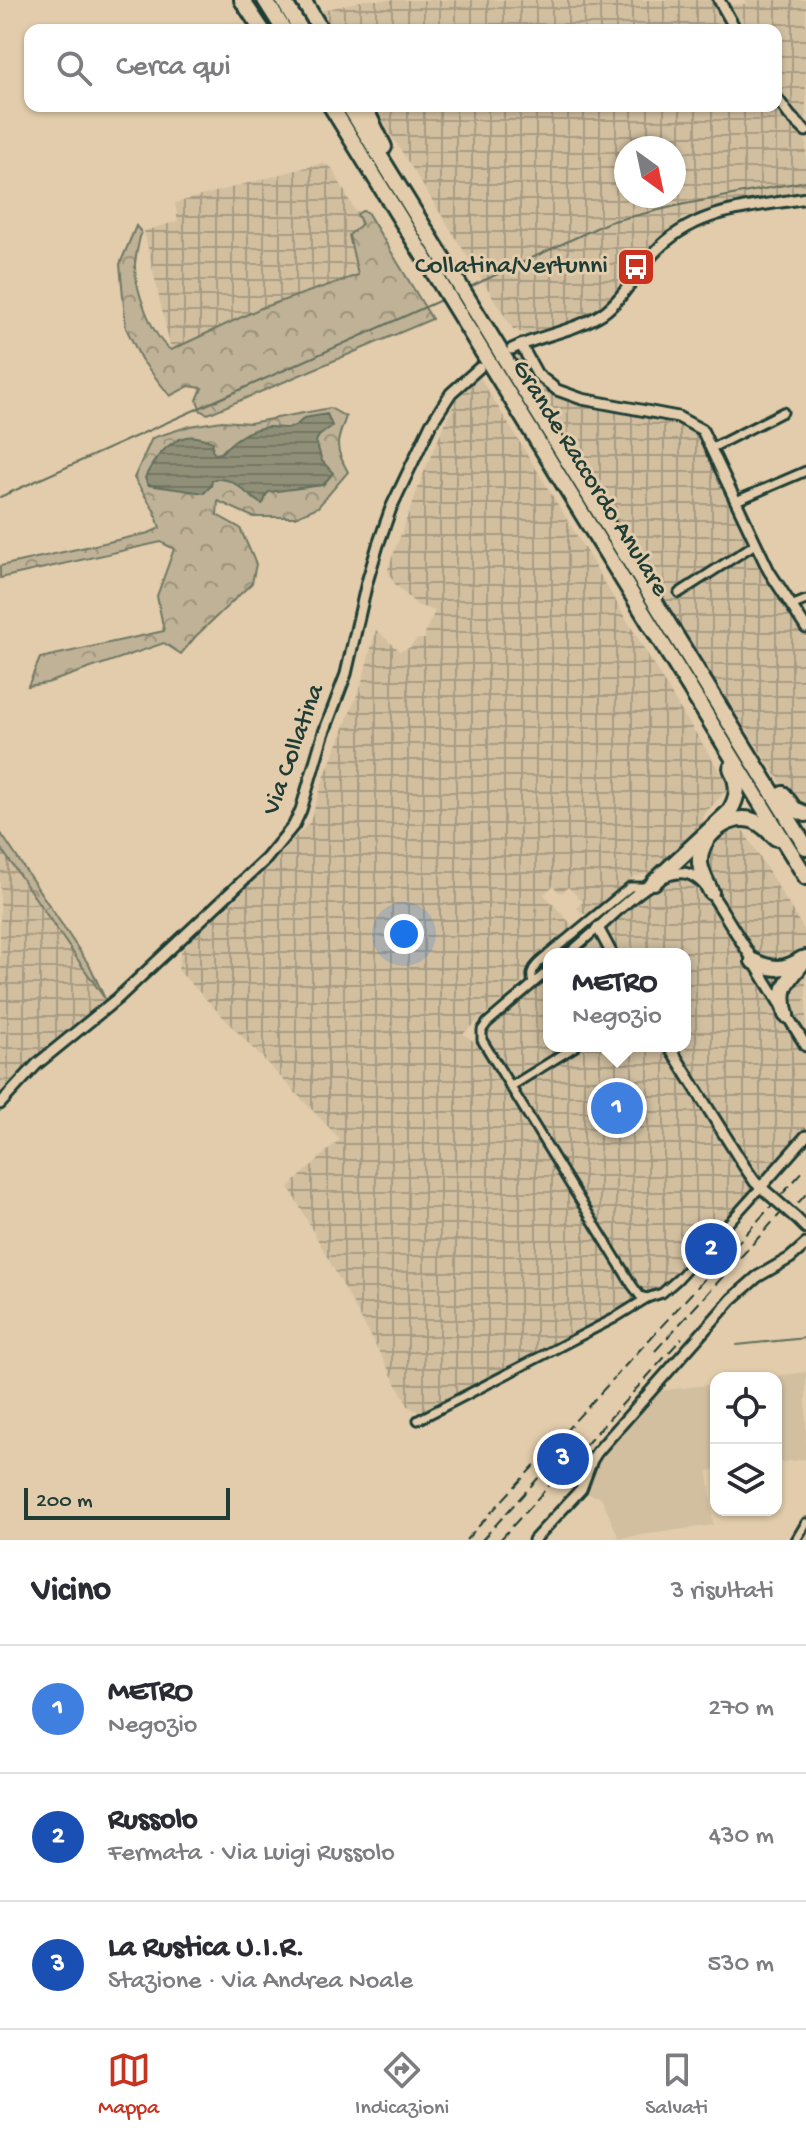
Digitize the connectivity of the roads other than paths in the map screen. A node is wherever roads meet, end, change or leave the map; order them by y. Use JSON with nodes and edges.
{"nodes":[{"id":1,"x":242,"y":0,"type":"edge"},
{"id":2,"x":265,"y":0,"type":"edge"},
{"id":3,"x":283,"y":0,"type":"edge"},
{"id":4,"x":303,"y":0,"type":"edge"},
{"id":5,"x":719,"y":0,"type":"edge"},
{"id":6,"x":258,"y":24,"type":"edge"},
{"id":7,"x":280,"y":24,"type":"edge"},
{"id":8,"x":297,"y":24,"type":"edge"},
{"id":9,"x":317,"y":24,"type":"edge"},
{"id":10,"x":733,"y":24,"type":"edge"},
{"id":11,"x":782,"y":105,"type":"edge"},
{"id":12,"x":332,"y":112,"type":"edge"},
{"id":13,"x":353,"y":112,"type":"edge"},
{"id":14,"x":367,"y":112,"type":"edge"},
{"id":15,"x":806,"y":131,"type":"edge"},
{"id":16,"x":401,"y":188,"type":"junction"},
{"id":17,"x":806,"y":198,"type":"edge"},
{"id":18,"x":479,"y":368,"type":"dead end"},
{"id":19,"x":783,"y":412,"type":"dead end"},
{"id":20,"x":712,"y":448,"type":"junction"},
{"id":21,"x":806,"y":471,"type":"edge"},
{"id":22,"x":736,"y":501,"type":"junction"},
{"id":23,"x":755,"y":544,"type":"junction"},
{"id":24,"x":679,"y":593,"type":"dead end"},
{"id":25,"x":806,"y":600,"type":"edge"},
{"id":26,"x":791,"y":606,"type":"junction"},
{"id":27,"x":806,"y":628,"type":"edge"},
{"id":28,"x":702,"y":707,"type":"junction"},
{"id":29,"x":738,"y":736,"type":"junction"},
{"id":30,"x":806,"y":814,"type":"edge"},
{"id":31,"x":806,"y":847,"type":"edge"},
{"id":32,"x":804,"y":874,"type":"edge"},
{"id":33,"x":651,"y":884,"type":"junction"},
{"id":34,"x":711,"y":892,"type":"junction"},
{"id":35,"x":598,"y":928,"type":"junction"},
{"id":36,"x":556,"y":948,"type":"edge"},
{"id":37,"x":575,"y":948,"type":"edge"},
{"id":38,"x":609,"y":948,"type":"edge"},
{"id":39,"x":806,"y":957,"type":"edge"},
{"id":40,"x":543,"y":959,"type":"edge"},
{"id":41,"x":753,"y":961,"type":"junction"},
{"id":42,"x":543,"y":975,"type":"edge"},
{"id":43,"x":533,"y":983,"type":"junction"},
{"id":44,"x":786,"y":1015,"type":"junction"},
{"id":45,"x":806,"y":1046,"type":"edge"},
{"id":46,"x":566,"y":1052,"type":"edge"},
{"id":47,"x":673,"y":1052,"type":"edge"},
{"id":48,"x":510,"y":1087,"type":"junction"},
{"id":49,"x":0,"y":1104,"type":"edge"},
{"id":50,"x":806,"y":1136,"type":"edge"},
{"id":51,"x":761,"y":1187,"type":"junction"},
{"id":52,"x":806,"y":1228,"type":"edge"},
{"id":53,"x":806,"y":1244,"type":"edge"},
{"id":54,"x":647,"y":1298,"type":"junction"},
{"id":55,"x":418,"y":1420,"type":"dead end"},
{"id":56,"x":806,"y":1523,"type":"edge"},
{"id":57,"x":534,"y":1540,"type":"edge"},
{"id":58,"x":796,"y":1540,"type":"edge"}],
"edges":[{"from":1,"to":6,"type":"highway"},
{"from":2,"to":7,"type":"highway"},
{"from":3,"to":8,"type":"highway"},
{"from":4,"to":9,"type":"highway"},
{"from":5,"to":10,"type":"street"},
{"from":11,"to":15,"type":"street"},
{"from":12,"to":28,"type":"highway","name":"Grande Raccordo Anulare"},
{"from":13,"to":16,"type":"highway","name":"Grande Raccordo Anulare"},
{"from":14,"to":16,"type":"highway"},
{"from":16,"to":29,"type":"highway","name":"Grande Raccordo Anulare"},
{"from":17,"to":20,"type":"street"},
{"from":18,"to":49,"type":"street","name":"Via Collatina"},
{"from":19,"to":20,"type":"street"},
{"from":20,"to":22,"type":"street"},
{"from":21,"to":22,"type":"street"},
{"from":22,"to":23,"type":"street"},
{"from":23,"to":24,"type":"street"},
{"from":23,"to":26,"type":"street"},
{"from":25,"to":26,"type":"street"},
{"from":26,"to":27,"type":"street"},
{"from":28,"to":32,"type":"highway","name":"Grande Raccordo Anulare"},
{"from":28,"to":33,"type":"highway"},
{"from":29,"to":30,"type":"highway"},
{"from":29,"to":31,"type":"highway","name":"Grande Raccordo Anulare"},
{"from":32,"to":34,"type":"highway"},
{"from":33,"to":34,"type":"street"},
{"from":33,"to":35,"type":"street"},
{"from":33,"to":36,"type":"street"},
{"from":34,"to":41,"type":"street"},
{"from":35,"to":37,"type":"street"},
{"from":35,"to":38,"type":"street"},
{"from":39,"to":41,"type":"highway"},
{"from":39,"to":44,"type":"highway"},
{"from":40,"to":43,"type":"street"},
{"from":41,"to":44,"type":"street"},
{"from":42,"to":43,"type":"street"},
{"from":43,"to":48,"type":"street"},
{"from":44,"to":45,"type":"street"},
{"from":46,"to":48,"type":"street"},
{"from":47,"to":51,"type":"street"},
{"from":48,"to":54,"type":"street"},
{"from":50,"to":51,"type":"street"},
{"from":51,"to":52,"type":"street","bridge":true},
{"from":51,"to":54,"type":"street"},
{"from":53,"to":57,"type":"street"},
{"from":54,"to":55,"type":"street"},
{"from":56,"to":58,"type":"street"}]}
